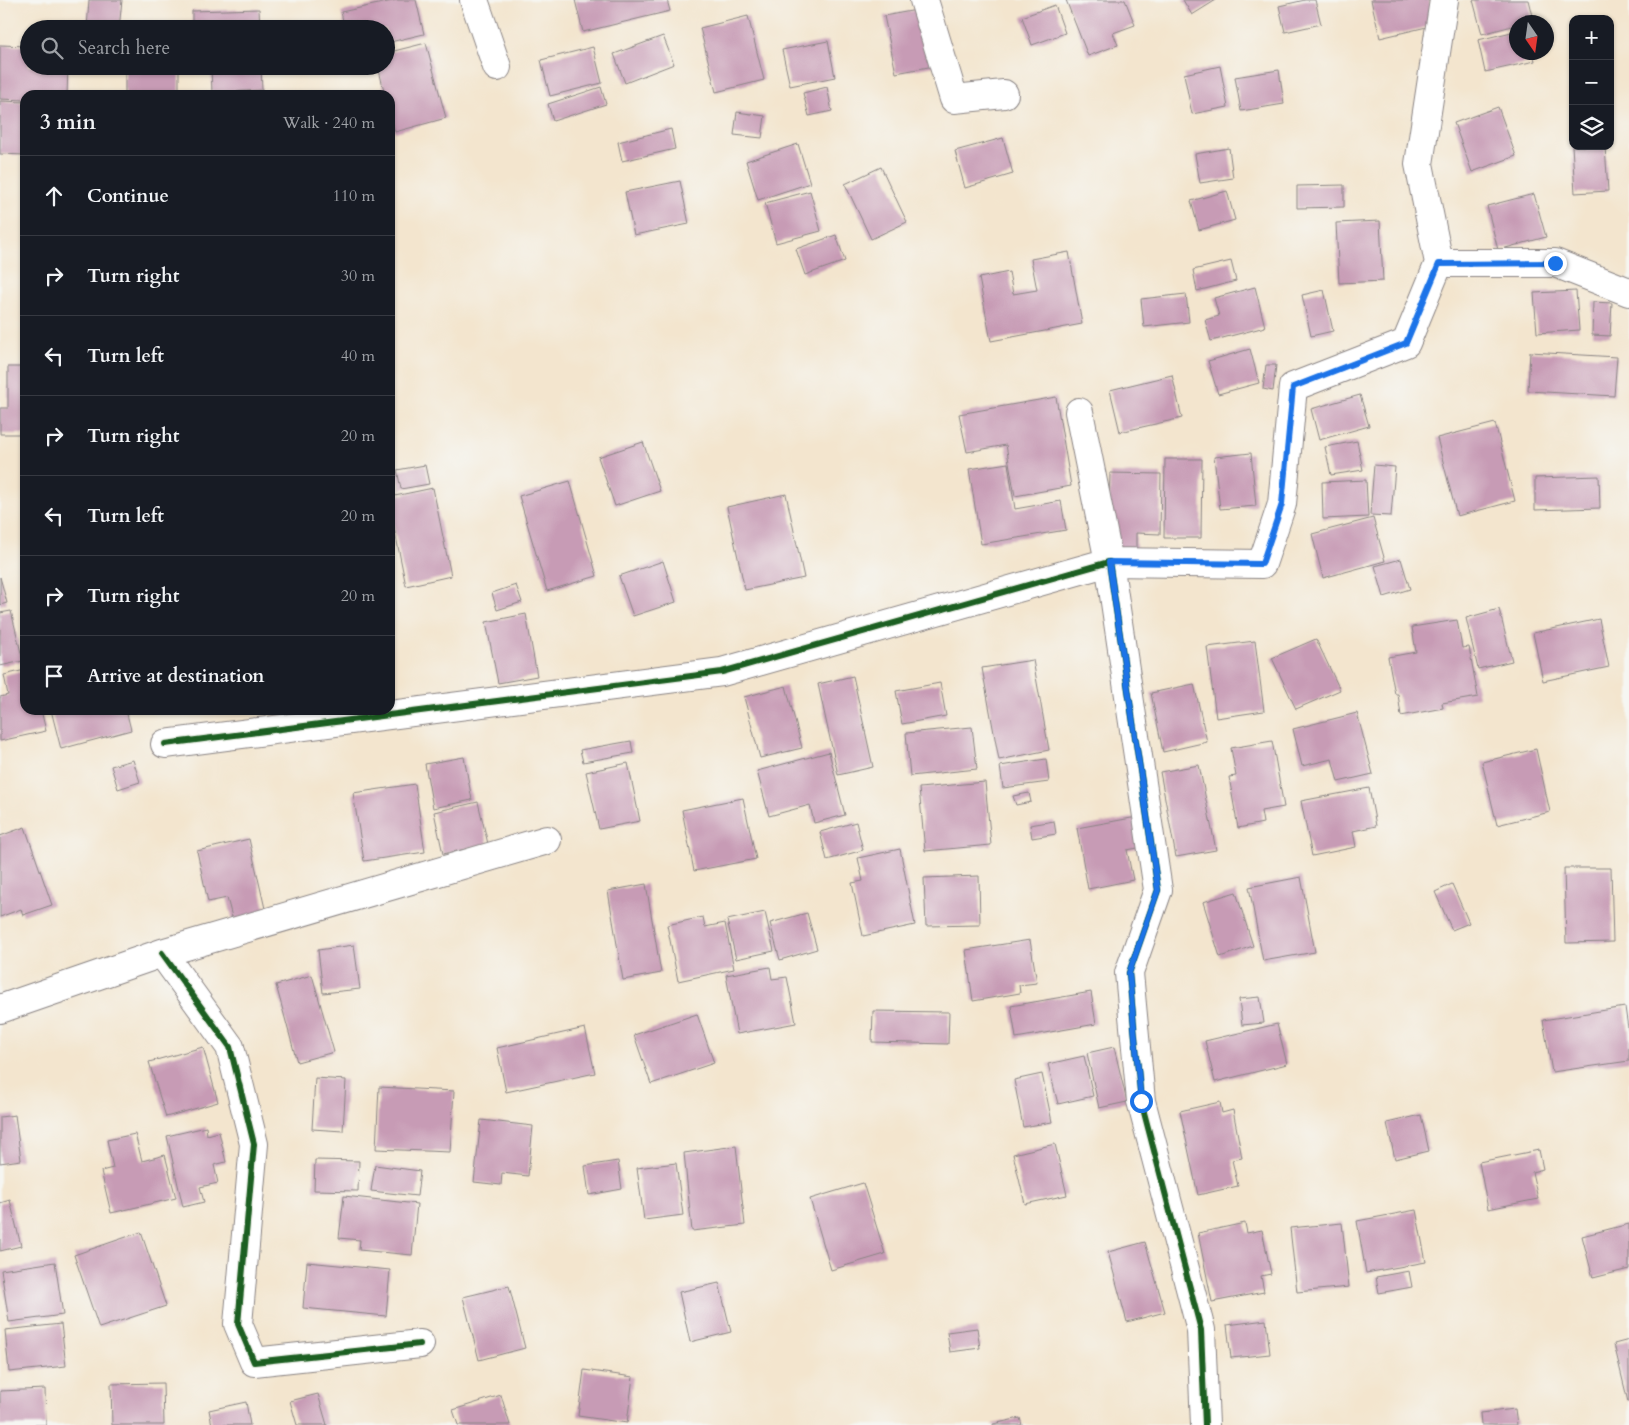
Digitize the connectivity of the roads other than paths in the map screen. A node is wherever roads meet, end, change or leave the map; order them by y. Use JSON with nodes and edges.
{"nodes":[{"id":1,"x":474,"y":0,"type":"edge"},
{"id":2,"x":924,"y":0,"type":"edge"},
{"id":3,"x":1444,"y":0,"type":"edge"},
{"id":4,"x":497,"y":67,"type":"dead end"},
{"id":5,"x":1004,"y":94,"type":"dead end"},
{"id":6,"x":1439,"y":264,"type":"junction"},
{"id":7,"x":1629,"y":292,"type":"edge"},
{"id":8,"x":1079,"y":412,"type":"dead end"},
{"id":9,"x":1109,"y":562,"type":"junction"},
{"id":10,"x":395,"y":714,"type":"edge"},
{"id":11,"x":390,"y":715,"type":"edge"},
{"id":12,"x":166,"y":744,"type":"dead end"},
{"id":13,"x":547,"y":840,"type":"dead end"},
{"id":14,"x":162,"y":953,"type":"junction"},
{"id":15,"x":0,"y":1009,"type":"edge"},
{"id":16,"x":420,"y":1344,"type":"dead end"},
{"id":17,"x":1205,"y":1425,"type":"edge"}],
"edges":[{"from":1,"to":4,"type":"street"},
{"from":2,"to":5,"type":"street"},
{"from":3,"to":6,"type":"street"},
{"from":6,"to":7,"type":"street"},
{"from":6,"to":9,"type":"street"},
{"from":8,"to":9,"type":"street"},
{"from":9,"to":10,"type":"street"},
{"from":9,"to":17,"type":"street"},
{"from":11,"to":12,"type":"street"},
{"from":13,"to":14,"type":"street"},
{"from":14,"to":15,"type":"street"},
{"from":14,"to":16,"type":"street"}]}
